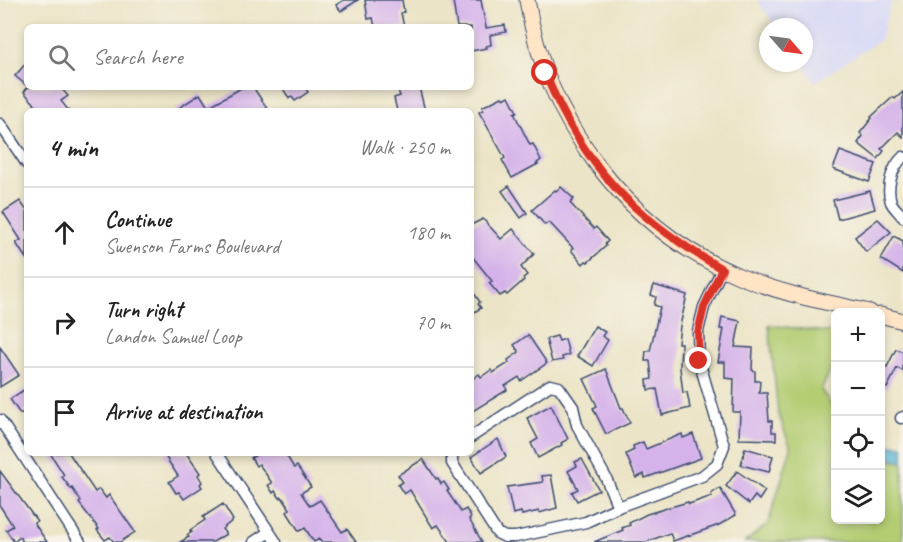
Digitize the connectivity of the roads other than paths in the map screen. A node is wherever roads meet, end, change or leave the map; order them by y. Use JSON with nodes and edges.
{"nodes":[{"id":1,"x":526,"y":0,"type":"edge"},
{"id":2,"x":0,"y":124,"type":"edge"},
{"id":3,"x":903,"y":157,"type":"edge"},
{"id":4,"x":24,"y":160,"type":"edge"},
{"id":5,"x":903,"y":217,"type":"edge"},
{"id":6,"x":722,"y":269,"type":"junction"},
{"id":7,"x":852,"y":308,"type":"edge"},
{"id":8,"x":885,"y":316,"type":"edge"},
{"id":9,"x":903,"y":321,"type":"edge"},
{"id":10,"x":0,"y":420,"type":"edge"},
{"id":11,"x":474,"y":435,"type":"edge"},
{"id":12,"x":219,"y":456,"type":"edge"},
{"id":13,"x":452,"y":456,"type":"edge"},
{"id":14,"x":618,"y":507,"type":"junction"},
{"id":15,"x":272,"y":537,"type":"edge"},
{"id":16,"x":80,"y":542,"type":"edge"},
{"id":17,"x":255,"y":542,"type":"edge"}],
"edges":[{"from":1,"to":6,"type":"street"},
{"from":2,"to":4,"type":"street"},
{"from":3,"to":5,"type":"street"},
{"from":6,"to":7,"type":"street"},
{"from":6,"to":14,"type":"street"},
{"from":8,"to":9,"type":"street"},
{"from":10,"to":16,"type":"street"},
{"from":11,"to":14,"type":"street"},
{"from":12,"to":15,"type":"street"},
{"from":13,"to":14,"type":"street"},
{"from":15,"to":17,"type":"street"}]}
